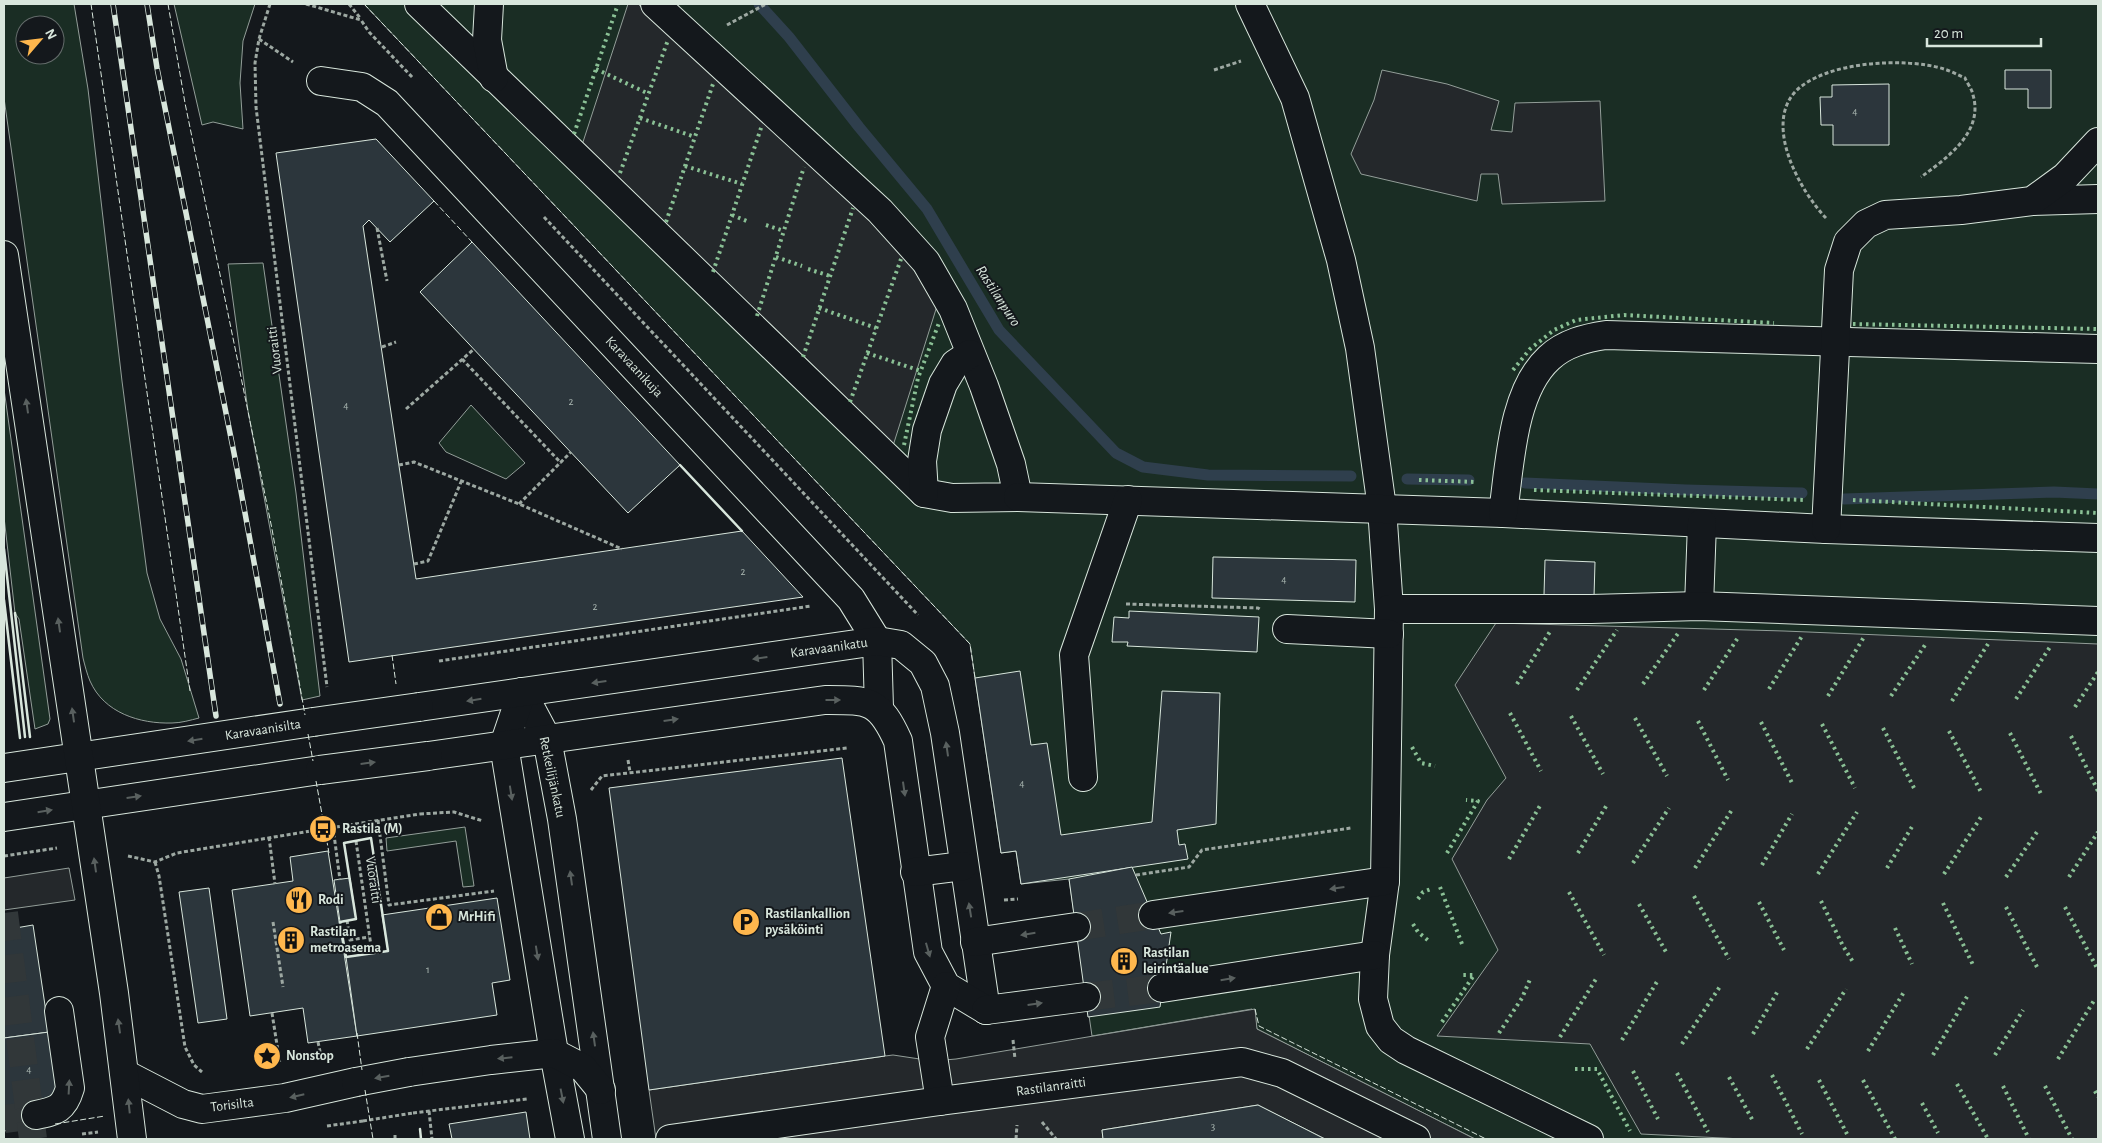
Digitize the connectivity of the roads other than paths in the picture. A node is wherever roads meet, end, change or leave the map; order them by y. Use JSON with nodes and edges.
{"nodes":[{"id":1,"x":419,"y":4,"type":"edge"},
{"id":2,"x":489,"y":4,"type":"edge"},
{"id":3,"x":656,"y":4,"type":"edge"},
{"id":4,"x":1250,"y":4,"type":"edge"},
{"id":5,"x":494,"y":78,"type":"junction"},
{"id":6,"x":321,"y":81,"type":"road end"},
{"id":7,"x":2098,"y":142,"type":"edge"},
{"id":8,"x":2098,"y":199,"type":"edge"},
{"id":9,"x":2032,"y":201,"type":"junction"},
{"id":10,"x":4,"y":255,"type":"edge"},
{"id":11,"x":1834,"y":342,"type":"junction"},
{"id":12,"x":2098,"y":349,"type":"edge"},
{"id":13,"x":970,"y":354,"type":"junction"},
{"id":14,"x":924,"y":493,"type":"junction"},
{"id":15,"x":1018,"y":496,"type":"junction"},
{"id":16,"x":1128,"y":500,"type":"junction"},
{"id":17,"x":1382,"y":508,"type":"junction"},
{"id":18,"x":1502,"y":512,"type":"junction"},
{"id":19,"x":1702,"y":523,"type":"junction"},
{"id":20,"x":1826,"y":529,"type":"junction"},
{"id":21,"x":2098,"y":538,"type":"edge"},
{"id":22,"x":1699,"y":606,"type":"junction"},
{"id":23,"x":1389,"y":621,"type":"junction"},
{"id":24,"x":2098,"y":621,"type":"edge"},
{"id":25,"x":1287,"y":629,"type":"road end"},
{"id":26,"x":878,"y":641,"type":"junction"},
{"id":27,"x":522,"y":692,"type":"junction"},
{"id":28,"x":879,"y":708,"type":"junction"},
{"id":29,"x":547,"y":739,"type":"junction"},
{"id":30,"x":504,"y":745,"type":"junction"},
{"id":31,"x":79,"y":757,"type":"junction"},
{"id":32,"x":4,"y":768,"type":"edge"},
{"id":33,"x":1083,"y":777,"type":"dead end"},
{"id":34,"x":86,"y":804,"type":"junction"},
{"id":35,"x":4,"y":817,"type":"edge"},
{"id":36,"x":963,"y":866,"type":"junction"},
{"id":37,"x":915,"y":872,"type":"junction"},
{"id":38,"x":1385,"y":881,"type":"junction"},
{"id":39,"x":1153,"y":915,"type":"tunnel mouth"},
{"id":40,"x":1076,"y":926,"type":"tunnel mouth"},
{"id":41,"x":975,"y":942,"type":"junction"},
{"id":42,"x":1375,"y":955,"type":"junction"},
{"id":43,"x":946,"y":986,"type":"junction"},
{"id":44,"x":1162,"y":988,"type":"tunnel mouth"},
{"id":45,"x":1086,"y":997,"type":"tunnel mouth"},
{"id":46,"x":986,"y":1010,"type":"junction"},
{"id":47,"x":59,"y":1011,"type":"dead end"},
{"id":48,"x":554,"y":1053,"type":"junction"},
{"id":49,"x":125,"y":1074,"type":"junction"},
{"id":50,"x":601,"y":1090,"type":"junction"},
{"id":51,"x":940,"y":1101,"type":"junction"},
{"id":52,"x":36,"y":1115,"type":"tunnel mouth"},
{"id":53,"x":132,"y":1139,"type":"edge"},
{"id":54,"x":570,"y":1139,"type":"edge"},
{"id":55,"x":607,"y":1139,"type":"edge"},
{"id":56,"x":670,"y":1139,"type":"edge"},
{"id":57,"x":1416,"y":1139,"type":"edge"},
{"id":58,"x":1589,"y":1139,"type":"edge"}],
"edges":[{"from":1,"to":5,"type":"street"},
{"from":2,"to":5,"type":"street"},
{"from":3,"to":13,"type":"street"},
{"from":4,"to":17,"type":"street"},
{"from":5,"to":14,"type":"street"},
{"from":6,"to":26,"type":"street","name":"Karavaanikuja"},
{"from":7,"to":9,"type":"street"},
{"from":8,"to":9,"type":"street"},
{"from":9,"to":11,"type":"street"},
{"from":31,"to":10,"type":"street","one_way":true},
{"from":11,"to":12,"type":"street"},
{"from":11,"to":18,"type":"street"},
{"from":11,"to":20,"type":"street"},
{"from":13,"to":14,"type":"street"},
{"from":13,"to":15,"type":"street"},
{"from":14,"to":15,"type":"street"},
{"from":15,"to":16,"type":"street"},
{"from":16,"to":17,"type":"street"},
{"from":16,"to":33,"type":"street"},
{"from":17,"to":18,"type":"street"},
{"from":17,"to":23,"type":"street"},
{"from":18,"to":19,"type":"street"},
{"from":19,"to":20,"type":"street"},
{"from":19,"to":22,"type":"street"},
{"from":20,"to":21,"type":"street"},
{"from":22,"to":23,"type":"street"},
{"from":22,"to":24,"type":"street"},
{"from":23,"to":25,"type":"street"},
{"from":23,"to":38,"type":"street"},
{"from":26,"to":27,"type":"street","name":"Karavaanikatu","one_way":true},
{"from":26,"to":28,"type":"street"},
{"from":36,"to":26,"type":"street","name":"Karavaanikatu","one_way":true},
{"from":27,"to":29,"type":"street","name":"Retkeilijänkatu"},
{"from":27,"to":30,"type":"street"},
{"from":27,"to":31,"type":"street","name":"Karavaanisilta","one_way":true,"bridge":true},
{"from":29,"to":28,"type":"street","one_way":true},
{"from":28,"to":37,"type":"street","one_way":true},
{"from":29,"to":30,"type":"street"},
{"from":50,"to":29,"type":"street","name":"Retkeilijänkatu","one_way":true},
{"from":34,"to":30,"type":"street","one_way":true,"bridge":true},
{"from":30,"to":48,"type":"street","one_way":true},
{"from":31,"to":32,"type":"street","name":"Karavaanisilta"},
{"from":31,"to":34,"type":"street"},
{"from":35,"to":34,"type":"street","one_way":true},
{"from":49,"to":34,"type":"street","one_way":true},
{"from":36,"to":37,"type":"street"},
{"from":41,"to":36,"type":"street","name":"Karavaanikatu","one_way":true},
{"from":37,"to":43,"type":"street","one_way":true},
{"from":38,"to":39,"type":"street","one_way":true},
{"from":38,"to":42,"type":"street"},
{"from":40,"to":41,"type":"street","one_way":true},
{"from":41,"to":46,"type":"street","name":"Karavaanikatu"},
{"from":44,"to":42,"type":"street","one_way":true},
{"from":42,"to":58,"type":"street"},
{"from":43,"to":46,"type":"street"},
{"from":43,"to":51,"type":"street"},
{"from":46,"to":45,"type":"street","one_way":true},
{"from":52,"to":47,"type":"street","one_way":true},
{"from":48,"to":49,"type":"street","name":"Torisilta","one_way":true,"bridge":true},
{"from":48,"to":50,"type":"street"},
{"from":48,"to":54,"type":"street","one_way":true},
{"from":53,"to":49,"type":"street","one_way":true},
{"from":50,"to":55,"type":"street","name":"Retkeilijänkatu"},
{"from":51,"to":56,"type":"street","name":"Rastilanraitti"},
{"from":51,"to":57,"type":"street","name":"Rastilanraitti"}]}
